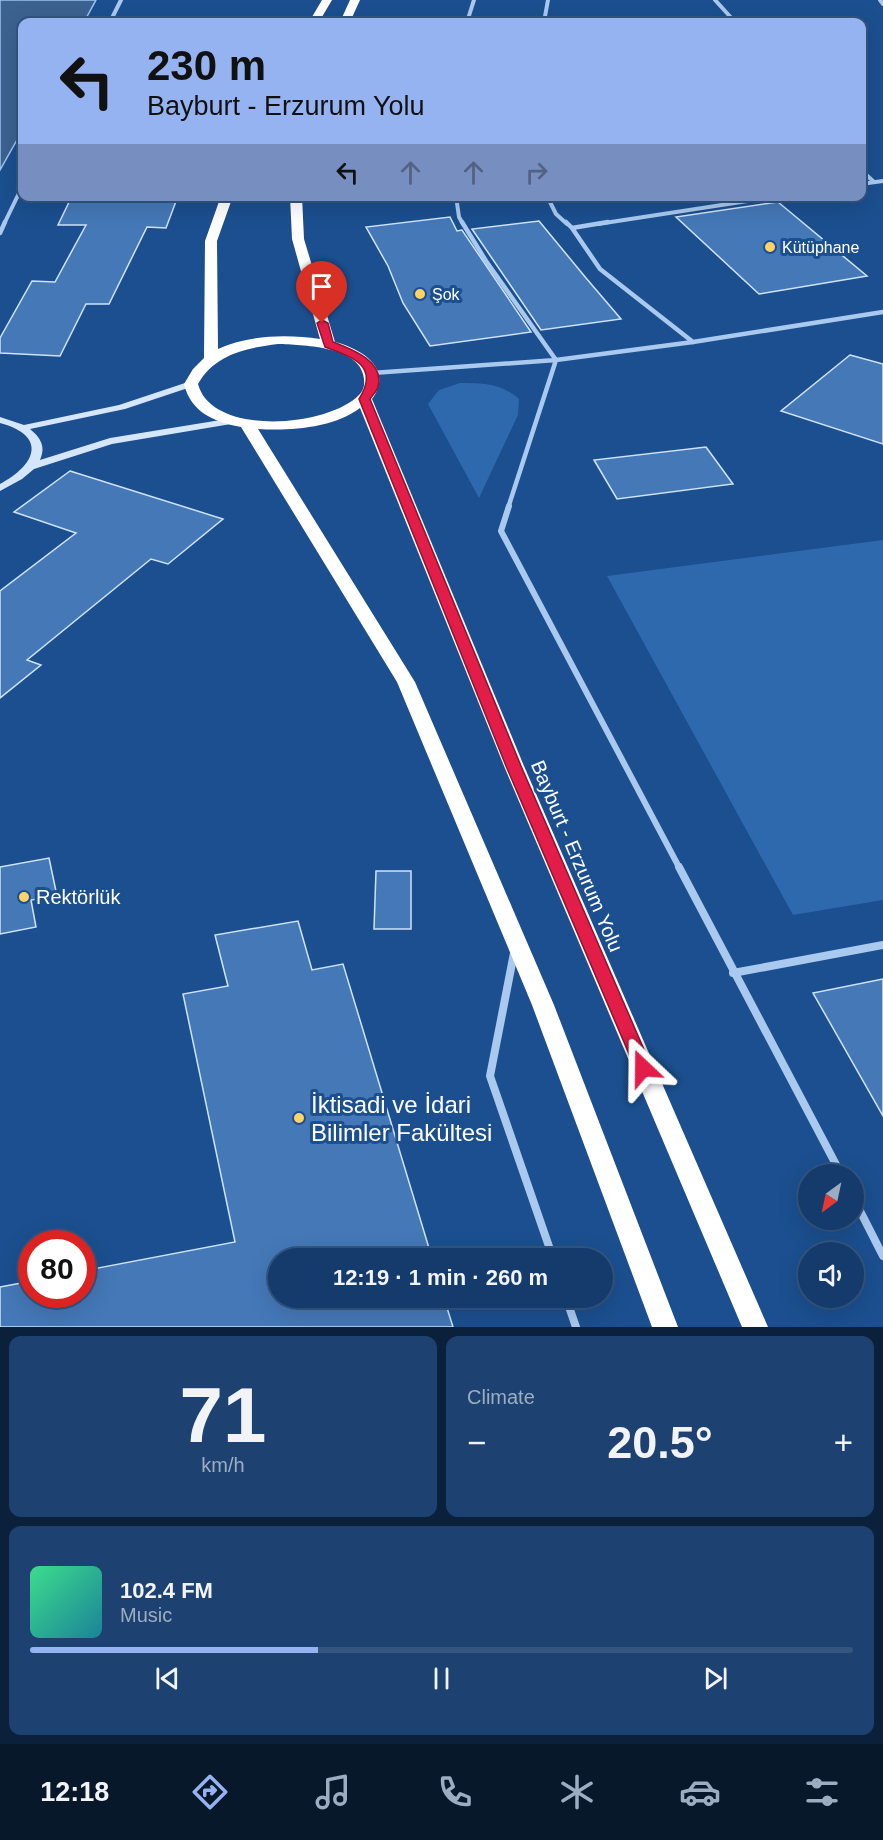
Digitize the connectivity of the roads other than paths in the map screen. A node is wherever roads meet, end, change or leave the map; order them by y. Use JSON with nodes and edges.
{"nodes":[{"id":1,"x":121,"y":0,"type":"edge"},
{"id":2,"x":327,"y":0,"type":"edge"},
{"id":3,"x":355,"y":0,"type":"edge"},
{"id":4,"x":474,"y":0,"type":"edge"},
{"id":5,"x":548,"y":0,"type":"edge"},
{"id":6,"x":715,"y":0,"type":"edge"},
{"id":7,"x":880,"y":0,"type":"edge"},
{"id":8,"x":883,"y":3,"type":"edge"},
{"id":9,"x":112,"y":18,"type":"edge"},
{"id":10,"x":316,"y":18,"type":"edge"},
{"id":11,"x":347,"y":18,"type":"edge"},
{"id":12,"x":468,"y":18,"type":"edge"},
{"id":13,"x":545,"y":18,"type":"edge"},
{"id":14,"x":731,"y":18,"type":"edge"},
{"id":15,"x":866,"y":175,"type":"edge"},
{"id":16,"x":883,"y":181,"type":"edge"},
{"id":17,"x":874,"y":182,"type":"junction"},
{"id":18,"x":866,"y":183,"type":"edge"},
{"id":19,"x":18,"y":196,"type":"edge"},
{"id":20,"x":225,"y":201,"type":"edge"},
{"id":21,"x":296,"y":201,"type":"edge"},
{"id":22,"x":457,"y":201,"type":"edge"},
{"id":23,"x":550,"y":201,"type":"edge"},
{"id":24,"x":748,"y":201,"type":"edge"},
{"id":25,"x":572,"y":228,"type":"junction"},
{"id":26,"x":0,"y":233,"type":"edge"},
{"id":27,"x":883,"y":312,"type":"edge"},
{"id":28,"x":693,"y":342,"type":"junction"},
{"id":29,"x":328,"y":344,"type":"junction"},
{"id":30,"x":210,"y":358,"type":"junction"},
{"id":31,"x":556,"y":360,"type":"junction"},
{"id":32,"x":372,"y":373,"type":"junction"},
{"id":33,"x":191,"y":384,"type":"junction"},
{"id":34,"x":364,"y":399,"type":"junction"},
{"id":35,"x":0,"y":420,"type":"edge"},
{"id":36,"x":240,"y":422,"type":"junction"},
{"id":37,"x":23,"y":428,"type":"junction"},
{"id":38,"x":33,"y":466,"type":"junction"},
{"id":39,"x":0,"y":488,"type":"edge"},
{"id":40,"x":516,"y":944,"type":"junction"},
{"id":41,"x":883,"y":945,"type":"edge"},
{"id":42,"x":733,"y":973,"type":"junction"},
{"id":43,"x":836,"y":1164,"type":"edge"},
{"id":44,"x":864,"y":1214,"type":"edge"},
{"id":45,"x":878,"y":1236,"type":"edge"},
{"id":46,"x":550,"y":1248,"type":"edge"},
{"id":47,"x":883,"y":1256,"type":"edge"},
{"id":48,"x":569,"y":1308,"type":"edge"},
{"id":49,"x":576,"y":1327,"type":"edge"},
{"id":50,"x":665,"y":1327,"type":"edge"},
{"id":51,"x":755,"y":1327,"type":"edge"}],
"edges":[{"from":1,"to":9,"type":"street"},
{"from":2,"to":10,"type":"highway"},
{"from":3,"to":11,"type":"highway"},
{"from":4,"to":12,"type":"street"},
{"from":5,"to":13,"type":"street"},
{"from":6,"to":14,"type":"street"},
{"from":7,"to":8,"type":"street"},
{"from":15,"to":17,"type":"street"},
{"from":16,"to":17,"type":"street"},
{"from":17,"to":18,"type":"street"},
{"from":19,"to":26,"type":"street"},
{"from":20,"to":30,"type":"highway"},
{"from":21,"to":29,"type":"highway"},
{"from":22,"to":31,"type":"street"},
{"from":23,"to":25,"type":"street"},
{"from":24,"to":25,"type":"street"},
{"from":25,"to":28,"type":"street"},
{"from":27,"to":28,"type":"street"},
{"from":28,"to":31,"type":"street"},
{"from":29,"to":30,"type":"highway"},
{"from":29,"to":32,"type":"highway"},
{"from":30,"to":33,"type":"highway"},
{"from":31,"to":32,"type":"street"},
{"from":31,"to":42,"type":"street"},
{"from":32,"to":34,"type":"highway"},
{"from":33,"to":36,"type":"highway"},
{"from":33,"to":37,"type":"street"},
{"from":34,"to":36,"type":"highway"},
{"from":34,"to":51,"type":"highway","name":"Bayburt - Erzurum Yolu"},
{"from":35,"to":37,"type":"street"},
{"from":36,"to":38,"type":"street"},
{"from":36,"to":40,"type":"highway"},
{"from":37,"to":38,"type":"street"},
{"from":38,"to":39,"type":"street"},
{"from":40,"to":46,"type":"street"},
{"from":40,"to":50,"type":"highway"},
{"from":41,"to":42,"type":"street"},
{"from":42,"to":43,"type":"street"},
{"from":44,"to":45,"type":"street"},
{"from":45,"to":47,"type":"street"},
{"from":48,"to":49,"type":"street"}]}
